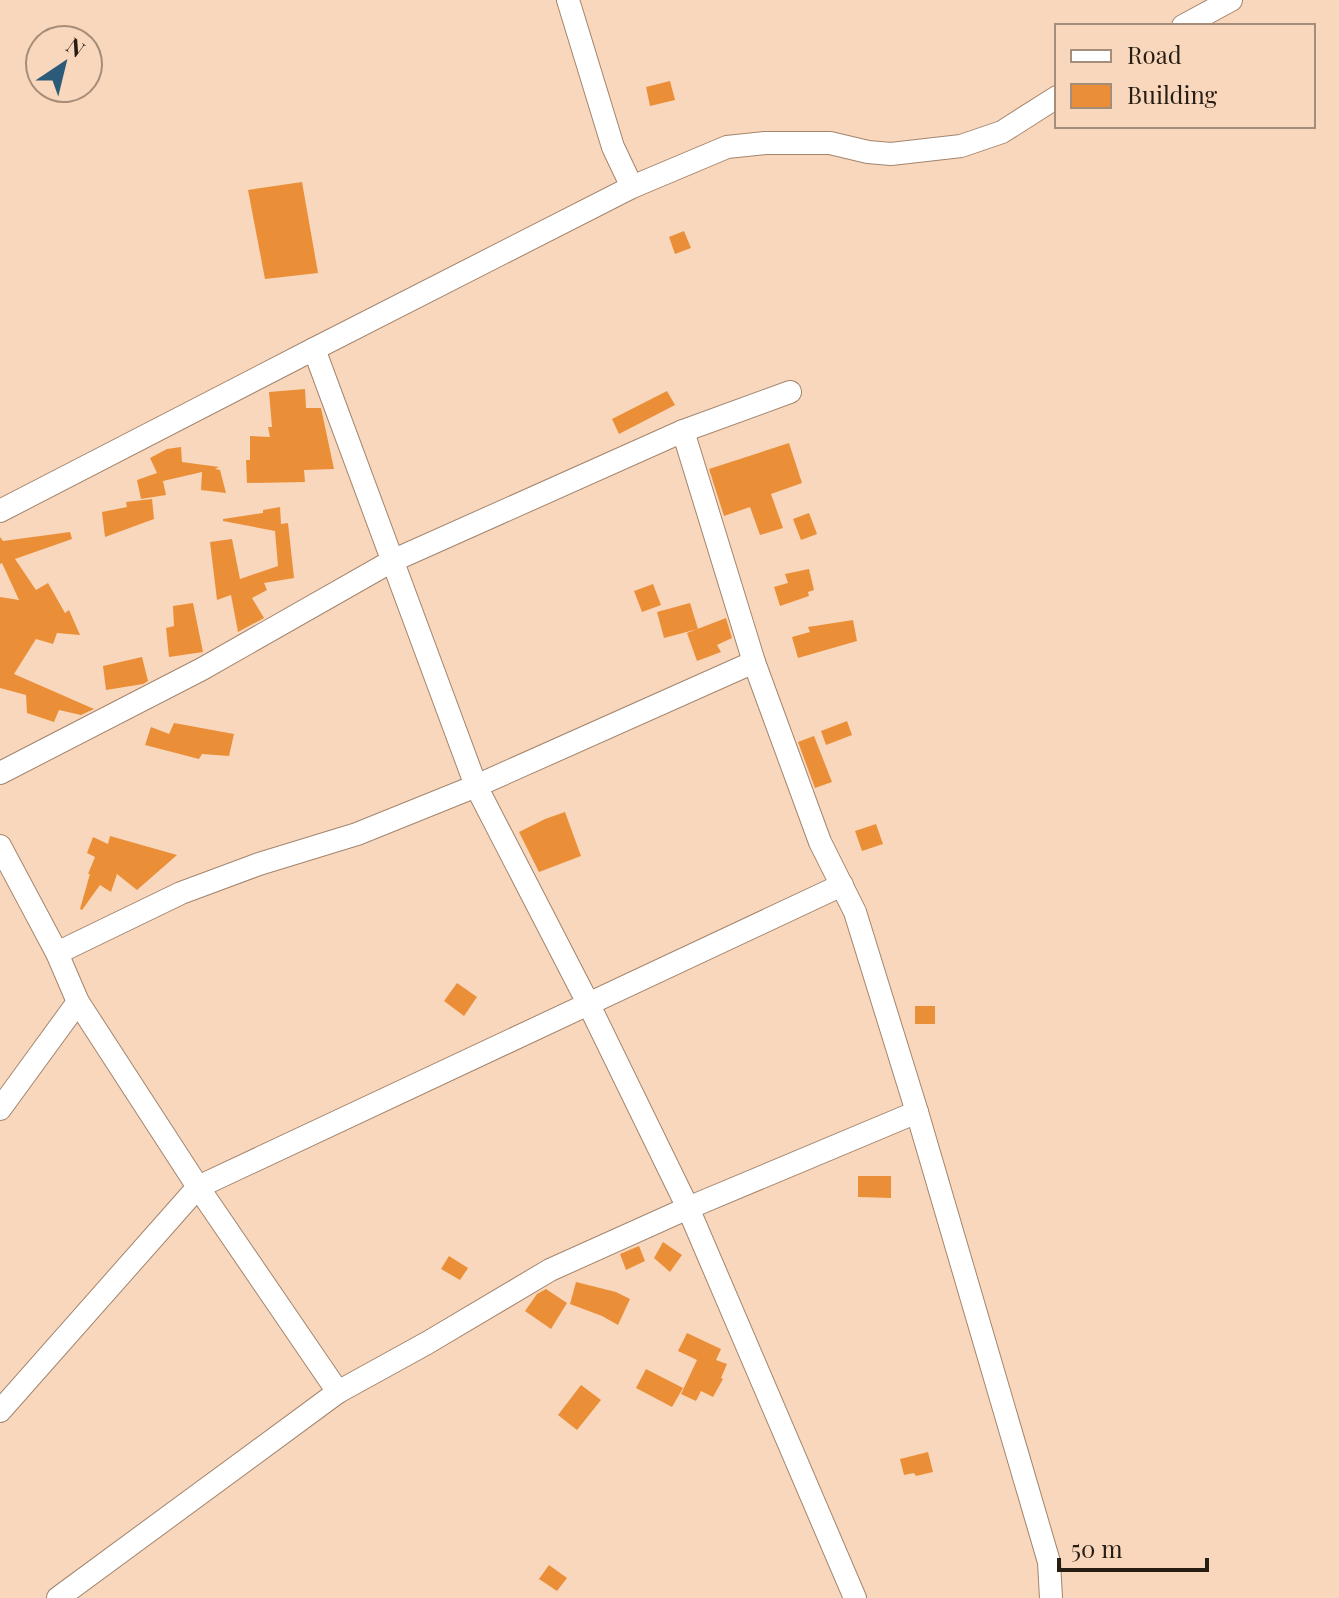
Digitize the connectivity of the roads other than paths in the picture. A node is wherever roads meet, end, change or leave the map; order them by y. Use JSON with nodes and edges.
{"nodes":[{"id":1,"x":568,"y":0,"type":"edge"},
{"id":2,"x":1231,"y":0,"type":"edge"},
{"id":3,"x":1187,"y":24,"type":"edge"},
{"id":4,"x":1055,"y":98,"type":"edge"},
{"id":5,"x":632,"y":187,"type":"junction"},
{"id":6,"x":314,"y":349,"type":"junction"},
{"id":7,"x":790,"y":392,"type":"dead end"},
{"id":8,"x":683,"y":431,"type":"junction"},
{"id":9,"x":0,"y":511,"type":"edge"},
{"id":10,"x":392,"y":561,"type":"junction"},
{"id":11,"x":754,"y":662,"type":"junction"},
{"id":12,"x":0,"y":773,"type":"edge"},
{"id":13,"x":476,"y":786,"type":"junction"},
{"id":14,"x":0,"y":846,"type":"edge"},
{"id":15,"x":842,"y":885,"type":"junction"},
{"id":16,"x":57,"y":953,"type":"junction"},
{"id":17,"x":78,"y":1002,"type":"junction"},
{"id":18,"x":589,"y":1005,"type":"junction"},
{"id":19,"x":0,"y":1109,"type":"edge"},
{"id":20,"x":917,"y":1112,"type":"junction"},
{"id":21,"x":198,"y":1187,"type":"junction"},
{"id":22,"x":688,"y":1208,"type":"junction"},
{"id":23,"x":338,"y":1392,"type":"junction"},
{"id":24,"x":0,"y":1411,"type":"edge"},
{"id":25,"x":62,"y":1597,"type":"edge"},
{"id":26,"x":855,"y":1598,"type":"edge"},
{"id":27,"x":1051,"y":1598,"type":"edge"}],
"edges":[{"from":1,"to":5,"type":"street"},
{"from":2,"to":3,"type":"street"},
{"from":4,"to":5,"type":"street"},
{"from":5,"to":6,"type":"street"},
{"from":6,"to":9,"type":"street"},
{"from":6,"to":10,"type":"street"},
{"from":7,"to":8,"type":"street"},
{"from":8,"to":10,"type":"street"},
{"from":8,"to":11,"type":"street"},
{"from":10,"to":12,"type":"street"},
{"from":10,"to":13,"type":"street"},
{"from":11,"to":13,"type":"street"},
{"from":11,"to":15,"type":"street"},
{"from":13,"to":16,"type":"street"},
{"from":13,"to":18,"type":"street"},
{"from":14,"to":16,"type":"street"},
{"from":15,"to":18,"type":"street"},
{"from":15,"to":20,"type":"street"},
{"from":16,"to":17,"type":"street"},
{"from":17,"to":19,"type":"street"},
{"from":17,"to":21,"type":"street"},
{"from":18,"to":21,"type":"street"},
{"from":18,"to":22,"type":"street"},
{"from":20,"to":22,"type":"street"},
{"from":20,"to":27,"type":"street"},
{"from":21,"to":23,"type":"street"},
{"from":21,"to":24,"type":"street"},
{"from":22,"to":23,"type":"street"},
{"from":22,"to":26,"type":"street"},
{"from":23,"to":25,"type":"street"}]}
